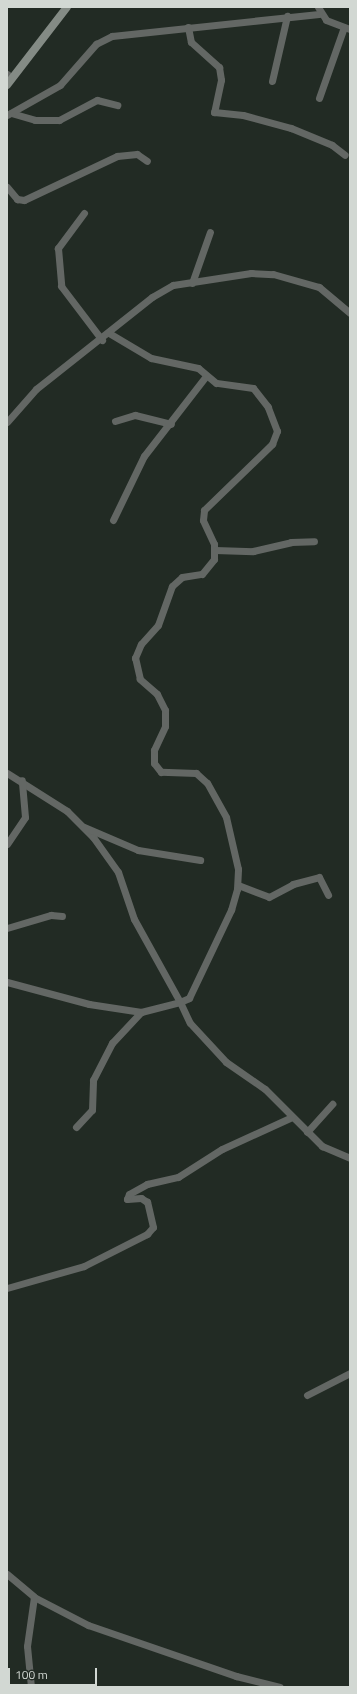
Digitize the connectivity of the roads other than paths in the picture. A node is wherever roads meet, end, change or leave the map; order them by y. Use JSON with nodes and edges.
{"nodes":[{"id":1,"x":67,"y":7,"type":"edge"},
{"id":2,"x":319,"y":10,"type":"edge"},
{"id":3,"x":287,"y":16,"type":"junction"},
{"id":4,"x":188,"y":27,"type":"junction"},
{"id":5,"x":347,"y":28,"type":"edge"},
{"id":6,"x":9,"y":79,"type":"edge"},
{"id":7,"x":272,"y":81,"type":"dead end"},
{"id":8,"x":319,"y":98,"type":"dead end"},
{"id":9,"x":117,"y":105,"type":"dead end"},
{"id":10,"x":9,"y":114,"type":"edge"},
{"id":11,"x":345,"y":155,"type":"dead end"},
{"id":12,"x":147,"y":161,"type":"dead end"},
{"id":13,"x":7,"y":187,"type":"edge"},
{"id":14,"x":84,"y":213,"type":"dead end"},
{"id":15,"x":210,"y":232,"type":"dead end"},
{"id":16,"x":192,"y":283,"type":"junction"},
{"id":17,"x":350,"y":313,"type":"edge"},
{"id":18,"x":109,"y":333,"type":"junction"},
{"id":19,"x":102,"y":340,"type":"junction"},
{"id":20,"x":206,"y":376,"type":"junction"},
{"id":21,"x":115,"y":421,"type":"dead end"},
{"id":22,"x":7,"y":422,"type":"edge"},
{"id":23,"x":171,"y":424,"type":"junction"},
{"id":24,"x":112,"y":520,"type":"dead end"},
{"id":25,"x":314,"y":541,"type":"dead end"},
{"id":26,"x":215,"y":550,"type":"junction"},
{"id":27,"x":7,"y":772,"type":"edge"},
{"id":28,"x":22,"y":780,"type":"junction"},
{"id":29,"x":84,"y":827,"type":"junction"},
{"id":30,"x":7,"y":844,"type":"edge"},
{"id":31,"x":200,"y":860,"type":"dead end"},
{"id":32,"x":238,"y":885,"type":"junction"},
{"id":33,"x":328,"y":895,"type":"dead end"},
{"id":34,"x":62,"y":916,"type":"dead end"},
{"id":35,"x":7,"y":928,"type":"edge"},
{"id":36,"x":7,"y":982,"type":"edge"},
{"id":37,"x":180,"y":1002,"type":"junction"},
{"id":38,"x":141,"y":1012,"type":"junction"},
{"id":39,"x":332,"y":1104,"type":"dead end"},
{"id":40,"x":292,"y":1117,"type":"junction"},
{"id":41,"x":76,"y":1127,"type":"dead end"},
{"id":42,"x":307,"y":1132,"type":"junction"},
{"id":43,"x":350,"y":1158,"type":"edge"},
{"id":44,"x":7,"y":1288,"type":"edge"},
{"id":45,"x":350,"y":1373,"type":"edge"},
{"id":46,"x":307,"y":1395,"type":"dead end"},
{"id":47,"x":7,"y":1574,"type":"edge"},
{"id":48,"x":34,"y":1597,"type":"junction"},
{"id":49,"x":31,"y":1687,"type":"edge"},
{"id":50,"x":280,"y":1687,"type":"edge"}],
"edges":[{"from":1,"to":6,"type":"street"},
{"from":2,"to":3,"type":"street"},
{"from":2,"to":5,"type":"street"},
{"from":3,"to":4,"type":"street"},
{"from":3,"to":7,"type":"street"},
{"from":4,"to":10,"type":"street"},
{"from":4,"to":11,"type":"street"},
{"from":5,"to":8,"type":"street"},
{"from":9,"to":10,"type":"street"},
{"from":12,"to":13,"type":"street"},
{"from":14,"to":19,"type":"street"},
{"from":15,"to":16,"type":"street"},
{"from":16,"to":17,"type":"street"},
{"from":16,"to":18,"type":"street"},
{"from":18,"to":19,"type":"street"},
{"from":18,"to":20,"type":"street"},
{"from":19,"to":22,"type":"street"},
{"from":20,"to":23,"type":"street"},
{"from":20,"to":26,"type":"street"},
{"from":21,"to":23,"type":"street"},
{"from":23,"to":24,"type":"street"},
{"from":25,"to":26,"type":"street"},
{"from":26,"to":32,"type":"street"},
{"from":27,"to":28,"type":"street"},
{"from":28,"to":29,"type":"street"},
{"from":28,"to":30,"type":"street"},
{"from":29,"to":31,"type":"street"},
{"from":29,"to":37,"type":"street"},
{"from":32,"to":33,"type":"street"},
{"from":32,"to":37,"type":"street"},
{"from":34,"to":35,"type":"street"},
{"from":36,"to":38,"type":"street"},
{"from":37,"to":38,"type":"street"},
{"from":37,"to":40,"type":"street"},
{"from":38,"to":41,"type":"street"},
{"from":39,"to":42,"type":"street"},
{"from":40,"to":42,"type":"street"},
{"from":40,"to":44,"type":"street"},
{"from":42,"to":43,"type":"street"},
{"from":45,"to":46,"type":"street"},
{"from":47,"to":48,"type":"street"},
{"from":48,"to":49,"type":"street"},
{"from":48,"to":50,"type":"street"}]}
